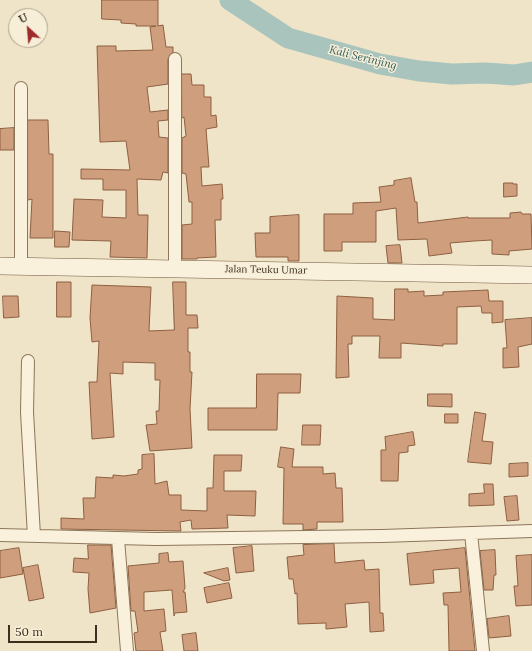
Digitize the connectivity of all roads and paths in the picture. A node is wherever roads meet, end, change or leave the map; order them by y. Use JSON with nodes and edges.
{"nodes":[{"id":1,"x":175,"y":59,"type":"dead end"},
{"id":2,"x":21,"y":88,"type":"dead end"},
{"id":3,"x":0,"y":266,"type":"edge"},
{"id":4,"x":21,"y":266,"type":"junction"},
{"id":5,"x":175,"y":269,"type":"junction"},
{"id":6,"x":532,"y":275,"type":"edge"},
{"id":7,"x":28,"y":361,"type":"dead end"},
{"id":8,"x":532,"y":531,"type":"edge"},
{"id":9,"x":471,"y":533,"type":"junction"},
{"id":10,"x":0,"y":535,"type":"edge"},
{"id":11,"x":34,"y":536,"type":"junction"},
{"id":12,"x":118,"y":540,"type":"junction"},
{"id":13,"x":127,"y":651,"type":"edge"},
{"id":14,"x":483,"y":651,"type":"edge"}],
"edges":[{"from":1,"to":5,"type":"street"},
{"from":2,"to":4,"type":"street"},
{"from":3,"to":4,"type":"main road","name":"Jalan Teuku Umar"},
{"from":4,"to":5,"type":"main road","name":"Jalan Teuku Umar"},
{"from":5,"to":6,"type":"main road","name":"Jalan Teuku Umar"},
{"from":7,"to":11,"type":"street"},
{"from":8,"to":9,"type":"street"},
{"from":9,"to":12,"type":"street"},
{"from":9,"to":14,"type":"street"},
{"from":10,"to":11,"type":"street"},
{"from":11,"to":12,"type":"street"},
{"from":12,"to":13,"type":"street"}]}
